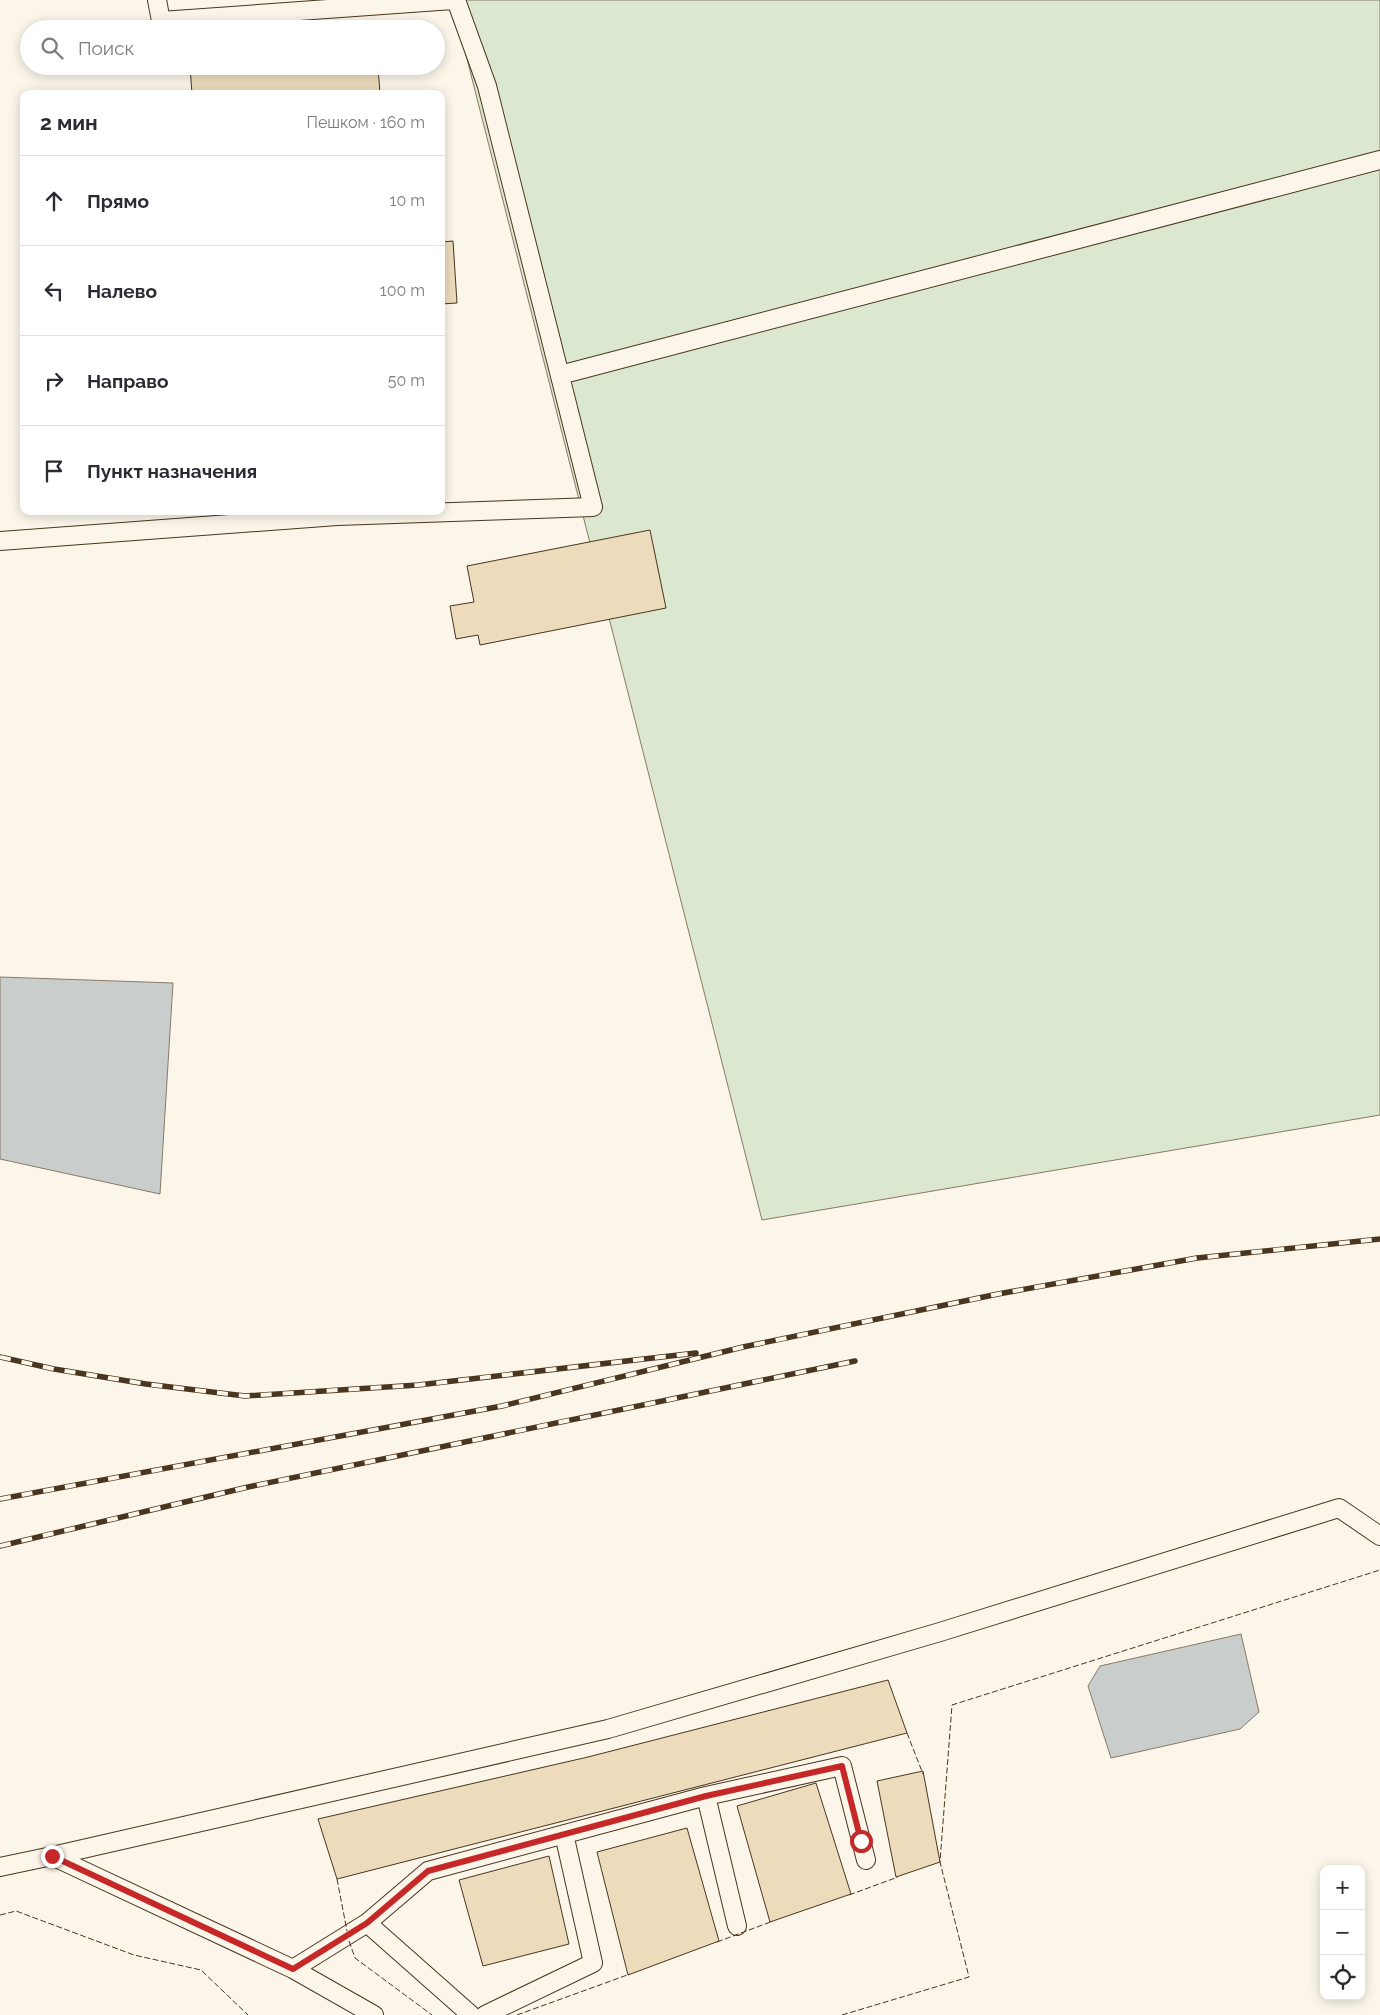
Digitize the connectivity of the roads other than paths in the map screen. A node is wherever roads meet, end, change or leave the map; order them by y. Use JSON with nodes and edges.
{"nodes":[{"id":1,"x":157,"y":0,"type":"edge"},
{"id":2,"x":454,"y":0,"type":"edge"},
{"id":3,"x":161,"y":20,"type":"edge"},
{"id":4,"x":175,"y":20,"type":"edge"},
{"id":5,"x":1380,"y":160,"type":"edge"},
{"id":6,"x":560,"y":375,"type":"junction"},
{"id":7,"x":445,"y":511,"type":"edge"},
{"id":8,"x":325,"y":515,"type":"edge"},
{"id":9,"x":0,"y":541,"type":"edge"},
{"id":10,"x":1380,"y":1536,"type":"edge"},
{"id":11,"x":706,"y":1796,"type":"junction"},
{"id":12,"x":564,"y":1834,"type":"junction"},
{"id":13,"x":52,"y":1856,"type":"junction"},
{"id":14,"x":866,"y":1860,"type":"dead end"},
{"id":15,"x":0,"y":1867,"type":"edge"},
{"id":16,"x":367,"y":1923,"type":"junction"},
{"id":17,"x":737,"y":1926,"type":"dead end"},
{"id":18,"x":293,"y":1969,"type":"junction"},
{"id":19,"x":374,"y":2015,"type":"edge"},
{"id":20,"x":471,"y":2015,"type":"edge"},
{"id":21,"x":485,"y":2015,"type":"edge"}],
"edges":[{"from":1,"to":3,"type":"lane"},
{"from":2,"to":4,"type":"lane"},
{"from":2,"to":6,"type":"lane"},
{"from":5,"to":6,"type":"lane"},
{"from":6,"to":7,"type":"lane"},
{"from":8,"to":9,"type":"lane"},
{"from":10,"to":13,"type":"lane"},
{"from":11,"to":12,"type":"lane"},
{"from":11,"to":14,"type":"lane"},
{"from":11,"to":17,"type":"lane"},
{"from":12,"to":16,"type":"lane"},
{"from":12,"to":21,"type":"lane"},
{"from":13,"to":15,"type":"lane"},
{"from":13,"to":18,"type":"lane"},
{"from":16,"to":18,"type":"lane"},
{"from":16,"to":20,"type":"lane"},
{"from":18,"to":19,"type":"lane"}]}
